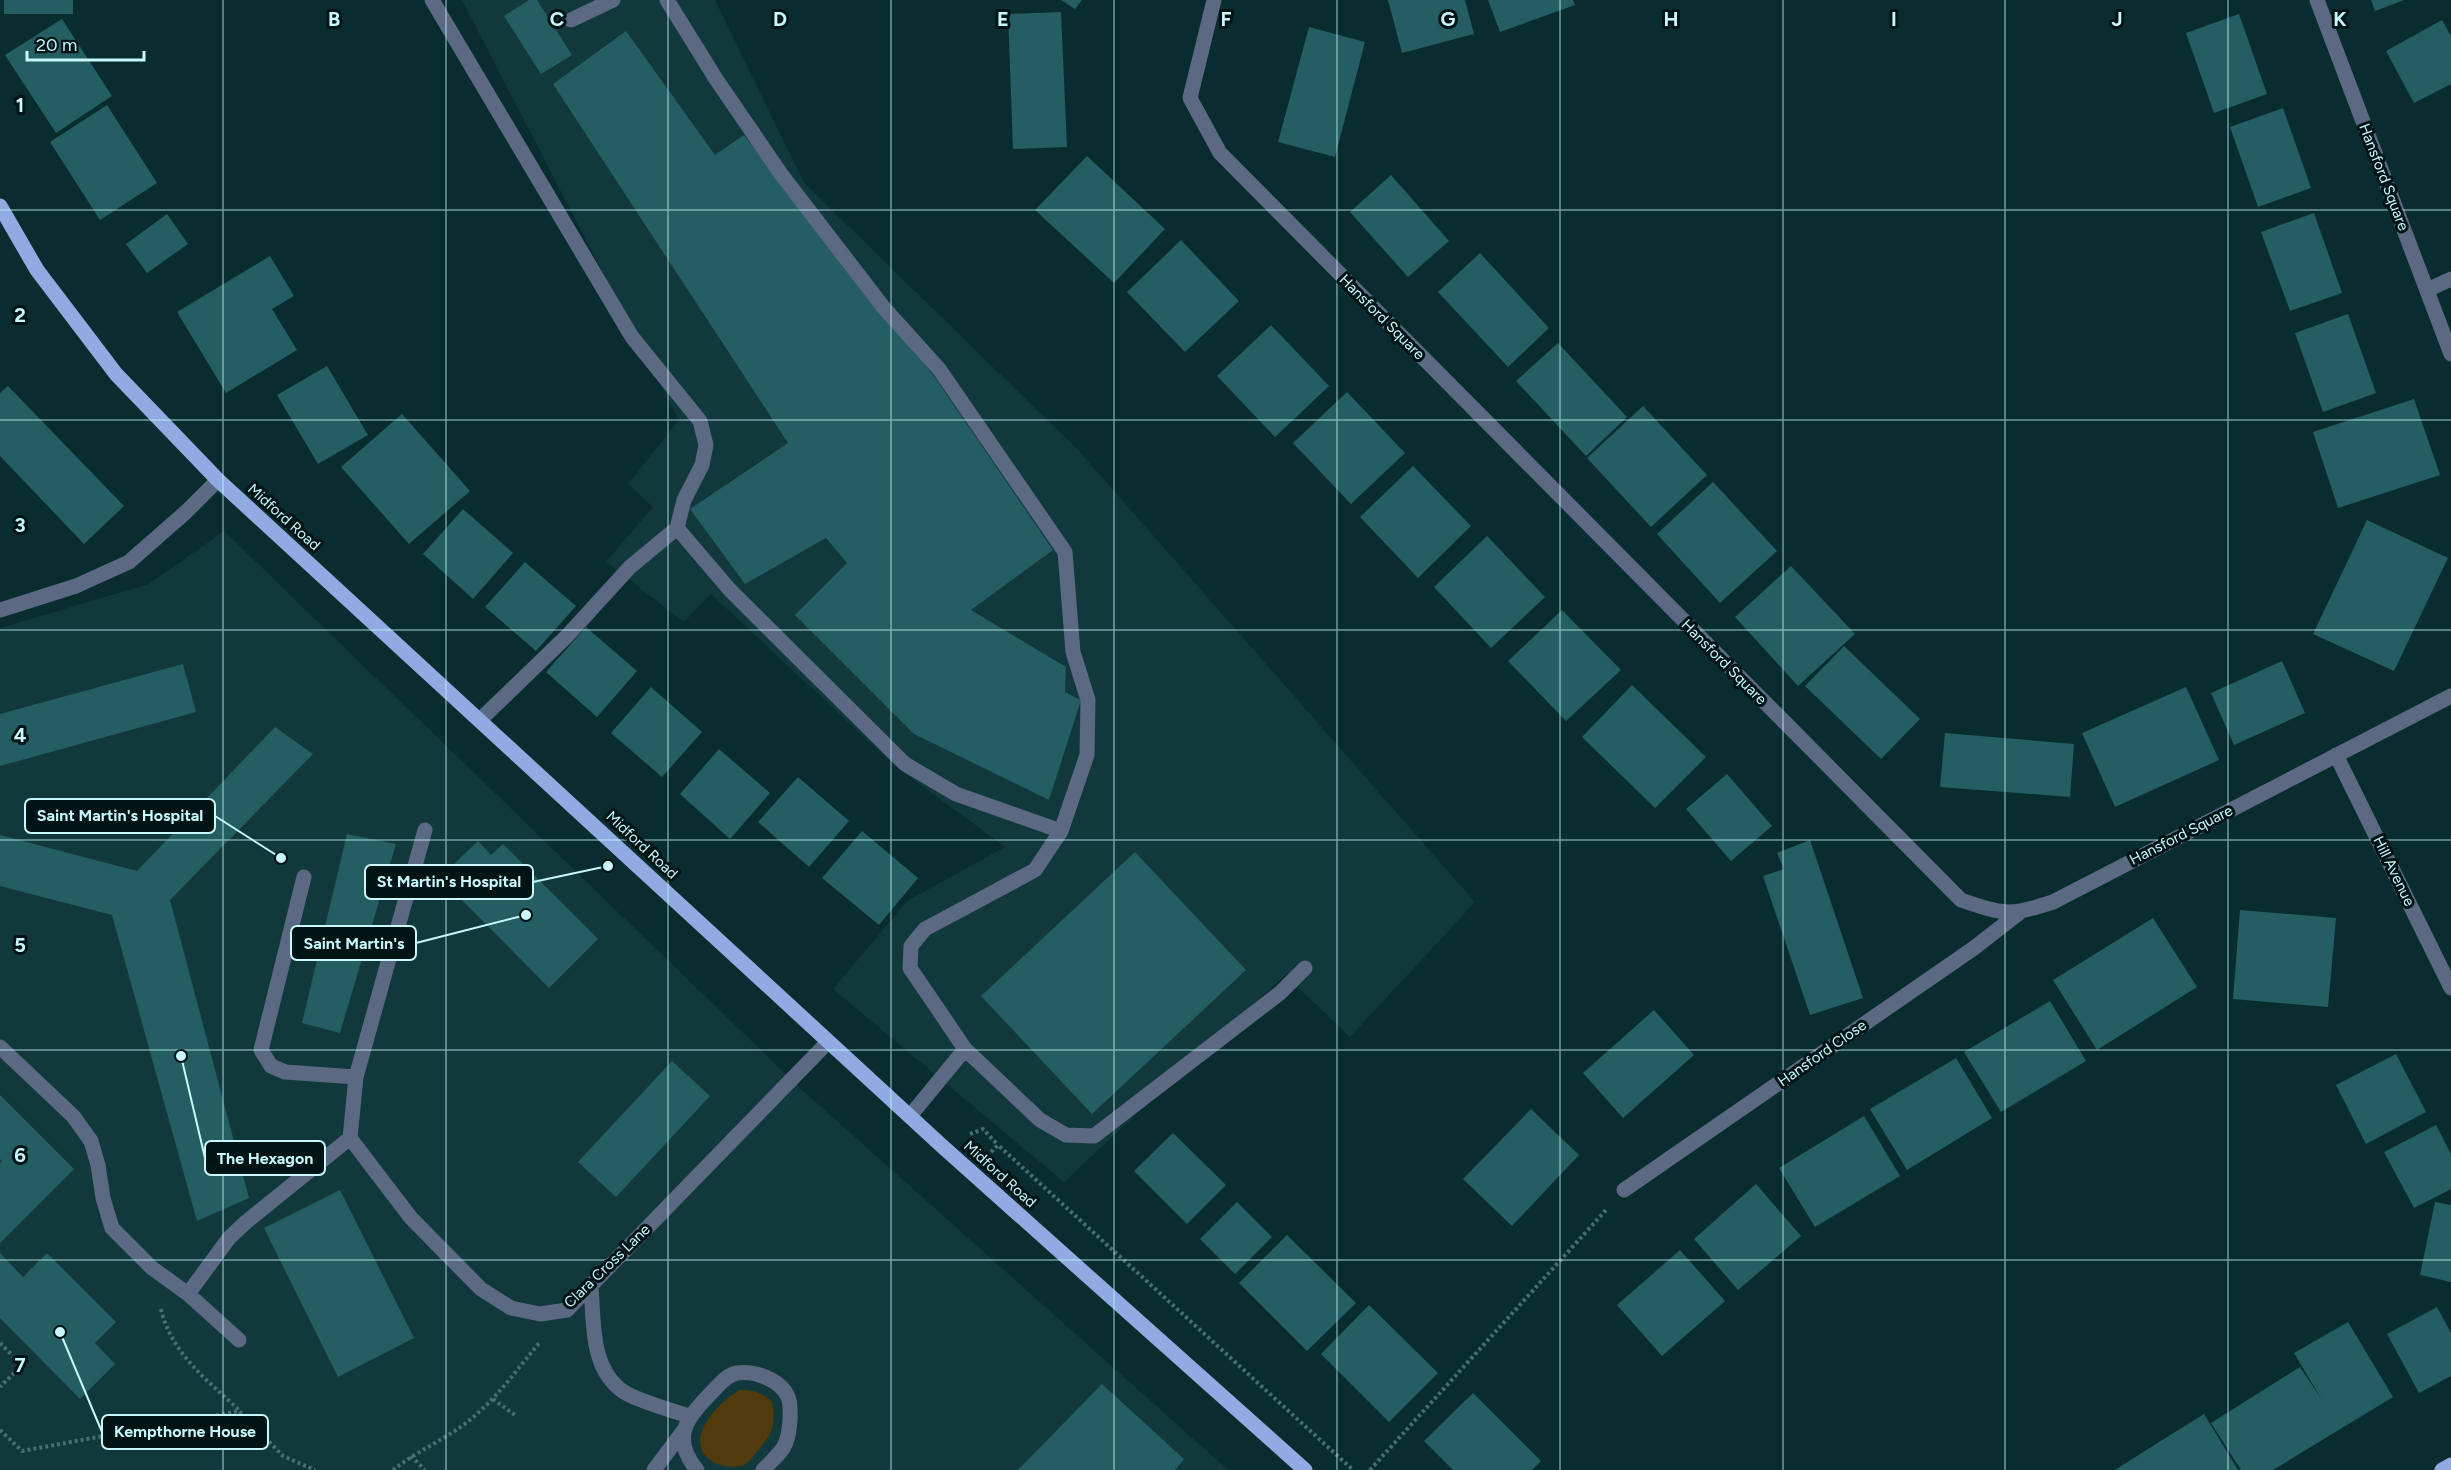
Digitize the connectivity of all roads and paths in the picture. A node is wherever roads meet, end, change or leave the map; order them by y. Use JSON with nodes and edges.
{"nodes":[{"id":1,"x":432,"y":0,"type":"edge"},
{"id":2,"x":613,"y":0,"type":"edge"},
{"id":3,"x":667,"y":0,"type":"edge"},
{"id":4,"x":1214,"y":0,"type":"edge"},
{"id":5,"x":2317,"y":0,"type":"edge"},
{"id":6,"x":571,"y":20,"type":"dead end"},
{"id":7,"x":0,"y":206,"type":"edge"},
{"id":8,"x":2451,"y":279,"type":"edge"},
{"id":9,"x":2427,"y":290,"type":"junction"},
{"id":10,"x":2451,"y":354,"type":"edge"},
{"id":11,"x":218,"y":480,"type":"junction"},
{"id":12,"x":677,"y":528,"type":"junction"},
{"id":13,"x":1,"y":606,"type":"edge"},
{"id":14,"x":2451,"y":696,"type":"edge"},
{"id":15,"x":480,"y":720,"type":"junction"},
{"id":16,"x":2336,"y":755,"type":"junction"},
{"id":17,"x":425,"y":830,"type":"dead end"},
{"id":18,"x":1062,"y":831,"type":"junction"},
{"id":19,"x":304,"y":877,"type":"dead end"},
{"id":20,"x":2019,"y":913,"type":"junction"},
{"id":21,"x":1305,"y":968,"type":"dead end"},
{"id":22,"x":2451,"y":988,"type":"edge"},
{"id":23,"x":828,"y":1042,"type":"junction"},
{"id":24,"x":0,"y":1047,"type":"edge"},
{"id":25,"x":965,"y":1050,"type":"junction"},
{"id":26,"x":356,"y":1077,"type":"junction"},
{"id":27,"x":910,"y":1116,"type":"junction"},
{"id":28,"x":350,"y":1138,"type":"junction"},
{"id":29,"x":1624,"y":1190,"type":"joint"},
{"id":30,"x":1058,"y":1199,"type":"dead end"},
{"id":31,"x":152,"y":1268,"type":"junction"},
{"id":32,"x":591,"y":1286,"type":"junction"},
{"id":33,"x":188,"y":1294,"type":"junction"},
{"id":34,"x":567,"y":1310,"type":"junction"},
{"id":35,"x":239,"y":1340,"type":"dead end"},
{"id":36,"x":0,"y":1343,"type":"edge"},
{"id":37,"x":0,"y":1387,"type":"edge"},
{"id":38,"x":493,"y":1399,"type":"junction"},
{"id":39,"x":239,"y":1411,"type":"junction"},
{"id":40,"x":515,"y":1416,"type":"dead end"},
{"id":41,"x":687,"y":1423,"type":"junction"},
{"id":42,"x":0,"y":1430,"type":"edge"},
{"id":43,"x":411,"y":1456,"type":"junction"},
{"id":44,"x":2451,"y":1465,"type":"edge"},
{"id":45,"x":315,"y":1470,"type":"edge"},
{"id":46,"x":393,"y":1470,"type":"edge"},
{"id":47,"x":425,"y":1470,"type":"edge"},
{"id":48,"x":654,"y":1470,"type":"edge"},
{"id":49,"x":697,"y":1470,"type":"edge"},
{"id":50,"x":763,"y":1470,"type":"edge"},
{"id":51,"x":1305,"y":1470,"type":"edge"},
{"id":52,"x":1353,"y":1470,"type":"edge"},
{"id":53,"x":1370,"y":1470,"type":"edge"},
{"id":54,"x":2442,"y":1470,"type":"edge"}],
"edges":[{"from":1,"to":12,"type":"street"},
{"from":2,"to":6,"type":"street"},
{"from":3,"to":18,"type":"street"},
{"from":4,"to":20,"type":"street","name":"Hansford Square"},
{"from":5,"to":9,"type":"street","name":"Hansford Square"},
{"from":7,"to":11,"type":"main road","name":"Midford Road"},
{"from":8,"to":9,"type":"street"},
{"from":9,"to":10,"type":"street","name":"Hansford Square"},
{"from":11,"to":13,"type":"street"},
{"from":11,"to":15,"type":"main road","name":"Midford Road"},
{"from":12,"to":15,"type":"street"},
{"from":12,"to":18,"type":"street"},
{"from":14,"to":16,"type":"street","name":"Hansford Square"},
{"from":15,"to":23,"type":"main road","name":"Midford Road"},
{"from":16,"to":20,"type":"street","name":"Hansford Square"},
{"from":16,"to":22,"type":"street","name":"Hill Avenue"},
{"from":17,"to":26,"type":"street"},
{"from":18,"to":25,"type":"street"},
{"from":19,"to":26,"type":"street"},
{"from":20,"to":29,"type":"street","name":"Hansford Close"},
{"from":21,"to":25,"type":"street"},
{"from":23,"to":27,"type":"main road","name":"Midford Road"},
{"from":23,"to":32,"type":"street","name":"Clara Cross Lane"},
{"from":24,"to":31,"type":"street"},
{"from":25,"to":27,"type":"street"},
{"from":26,"to":28,"type":"street"},
{"from":27,"to":51,"type":"main road","name":"Midford Road"},
{"from":28,"to":33,"type":"street"},
{"from":28,"to":34,"type":"street","name":"Clara Cross Lane"},
{"from":29,"to":53,"type":"path"},
{"from":30,"to":52,"type":"path"},
{"from":31,"to":33,"type":"street"},
{"from":31,"to":39,"type":"path"},
{"from":32,"to":34,"type":"street","name":"Clara Cross Lane"},
{"from":32,"to":41,"type":"street"},
{"from":33,"to":35,"type":"street"},
{"from":34,"to":38,"type":"path"},
{"from":36,"to":37,"type":"path"},
{"from":38,"to":40,"type":"path"},
{"from":38,"to":43,"type":"path"},
{"from":39,"to":42,"type":"path"},
{"from":39,"to":45,"type":"path"},
{"from":41,"to":48,"type":"street"},
{"from":41,"to":49,"type":"street"},
{"from":41,"to":50,"type":"street"},
{"from":43,"to":46,"type":"path"},
{"from":43,"to":47,"type":"path"},
{"from":44,"to":54,"type":"main road"}]}
